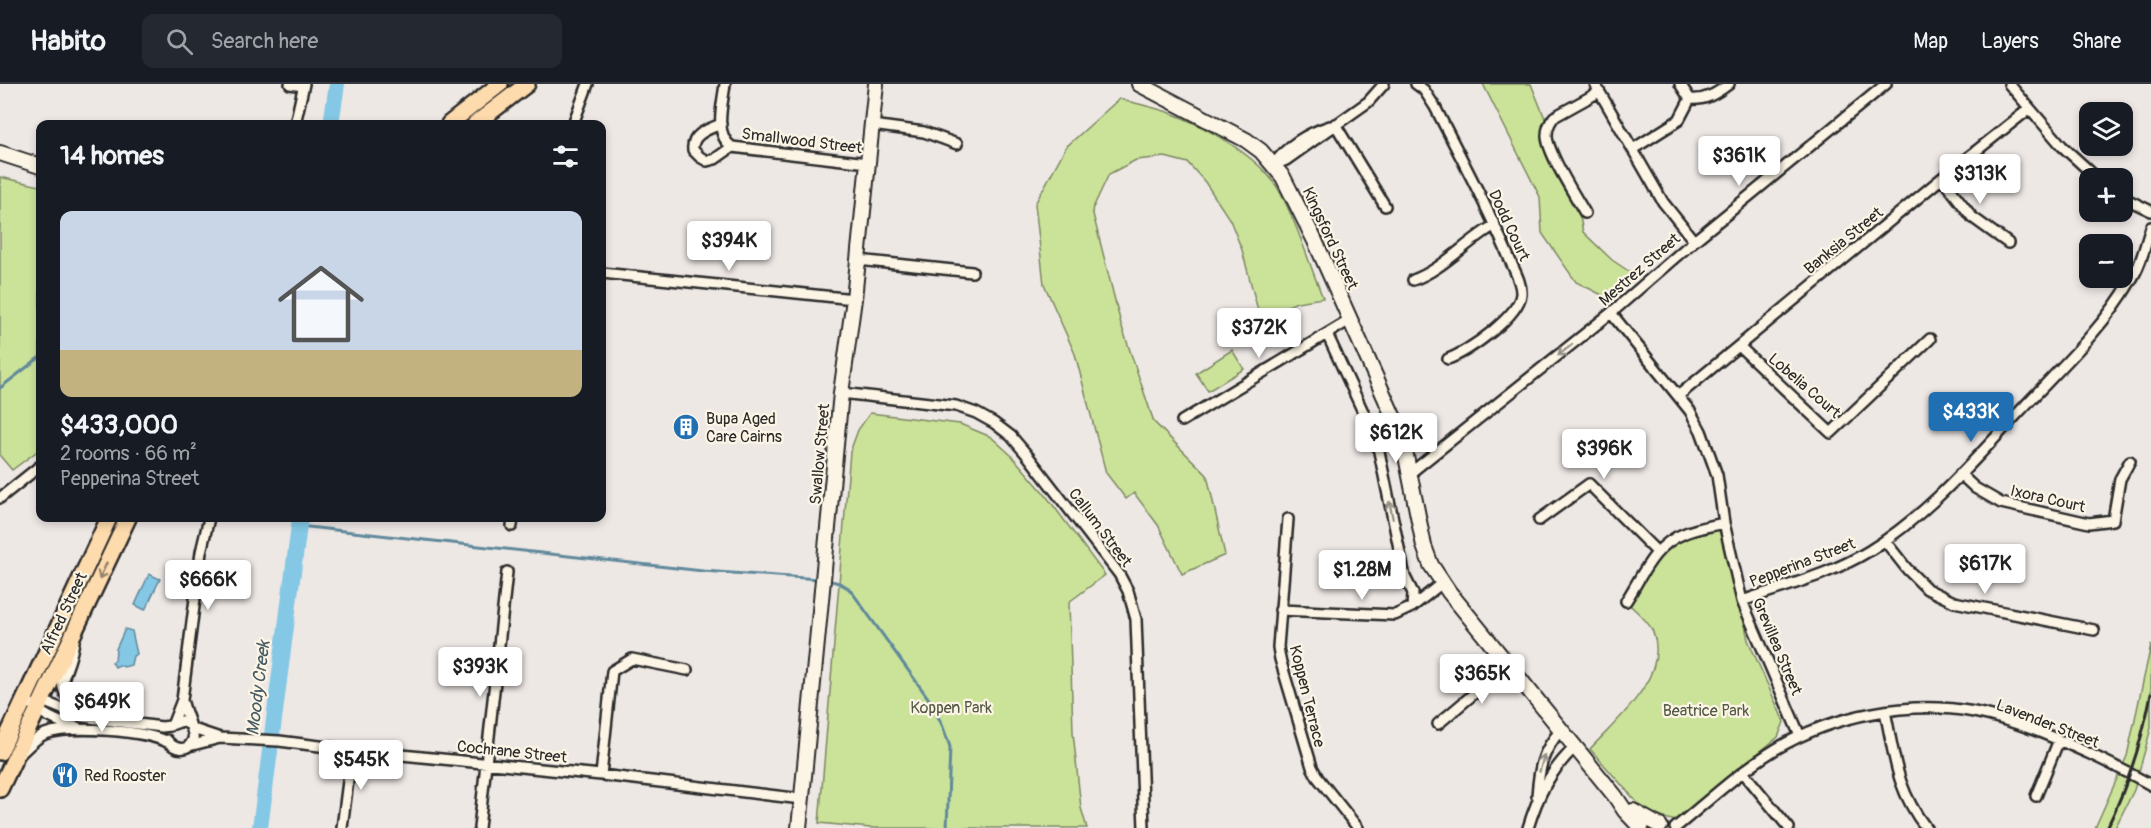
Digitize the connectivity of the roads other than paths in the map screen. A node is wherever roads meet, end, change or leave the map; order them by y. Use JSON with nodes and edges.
{"nodes":[{"id":1,"x":290,"y":84,"type":"edge"},
{"id":2,"x":500,"y":84,"type":"edge"},
{"id":3,"x":527,"y":84,"type":"edge"},
{"id":4,"x":588,"y":84,"type":"edge"},
{"id":5,"x":725,"y":84,"type":"edge"},
{"id":6,"x":876,"y":84,"type":"edge"},
{"id":7,"x":1139,"y":84,"type":"edge"},
{"id":8,"x":1384,"y":84,"type":"edge"},
{"id":9,"x":1416,"y":84,"type":"edge"},
{"id":10,"x":1680,"y":84,"type":"edge"},
{"id":11,"x":1729,"y":84,"type":"edge"},
{"id":12,"x":2009,"y":84,"type":"edge"},
{"id":13,"x":303,"y":85,"type":"edge"},
{"id":14,"x":1885,"y":85,"type":"edge"},
{"id":15,"x":1597,"y":88,"type":"edge"},
{"id":16,"x":1690,"y":99,"type":"junction"},
{"id":17,"x":2030,"y":109,"type":"junction"},
{"id":18,"x":296,"y":120,"type":"edge"},
{"id":19,"x":454,"y":120,"type":"edge"},
{"id":20,"x":480,"y":120,"type":"edge"},
{"id":21,"x":574,"y":120,"type":"edge"},
{"id":22,"x":721,"y":124,"type":"junction"},
{"id":23,"x":1335,"y":124,"type":"junction"},
{"id":24,"x":872,"y":125,"type":"junction"},
{"id":25,"x":957,"y":144,"type":"dead end"},
{"id":26,"x":732,"y":147,"type":"junction"},
{"id":27,"x":1633,"y":149,"type":"junction"},
{"id":28,"x":0,"y":153,"type":"edge"},
{"id":29,"x":0,"y":161,"type":"edge"},
{"id":30,"x":868,"y":163,"type":"junction"},
{"id":31,"x":1274,"y":165,"type":"junction"},
{"id":32,"x":36,"y":166,"type":"edge"},
{"id":33,"x":36,"y":166,"type":"edge"},
{"id":34,"x":2086,"y":168,"type":"edge"},
{"id":35,"x":1942,"y":178,"type":"junction"},
{"id":36,"x":2133,"y":202,"type":"edge"},
{"id":37,"x":1385,"y":206,"type":"dead end"},
{"id":38,"x":2151,"y":211,"type":"edge"},
{"id":39,"x":1585,"y":213,"type":"dead end"},
{"id":40,"x":1495,"y":225,"type":"junction"},
{"id":41,"x":2151,"y":227,"type":"edge"},
{"id":42,"x":1694,"y":242,"type":"junction"},
{"id":43,"x":2008,"y":243,"type":"dead end"},
{"id":44,"x":858,"y":260,"type":"junction"},
{"id":45,"x":972,"y":272,"type":"dead end"},
{"id":46,"x":606,"y":273,"type":"edge"},
{"id":47,"x":1413,"y":280,"type":"dead end"},
{"id":48,"x":854,"y":299,"type":"junction"},
{"id":49,"x":1611,"y":313,"type":"junction"},
{"id":50,"x":1350,"y":320,"type":"junction"},
{"id":51,"x":1327,"y":334,"type":"junction"},
{"id":52,"x":1930,"y":339,"type":"dead end"},
{"id":53,"x":1739,"y":346,"type":"junction"},
{"id":54,"x":1448,"y":359,"type":"dead end"},
{"id":55,"x":841,"y":393,"type":"junction"},
{"id":56,"x":1678,"y":396,"type":"junction"},
{"id":57,"x":1182,"y":421,"type":"dead end"},
{"id":58,"x":2130,"y":461,"type":"dead end"},
{"id":59,"x":36,"y":469,"type":"edge"},
{"id":60,"x":1409,"y":474,"type":"junction"},
{"id":61,"x":1960,"y":474,"type":"junction"},
{"id":62,"x":0,"y":498,"type":"edge"},
{"id":63,"x":1287,"y":519,"type":"dead end"},
{"id":64,"x":1539,"y":520,"type":"dead end"},
{"id":65,"x":107,"y":522,"type":"edge"},
{"id":66,"x":126,"y":522,"type":"edge"},
{"id":67,"x":208,"y":522,"type":"edge"},
{"id":68,"x":1724,"y":524,"type":"junction"},
{"id":69,"x":1885,"y":541,"type":"junction"},
{"id":70,"x":1657,"y":552,"type":"junction"},
{"id":71,"x":507,"y":572,"type":"dead end"},
{"id":72,"x":1442,"y":583,"type":"junction"},
{"id":73,"x":1626,"y":601,"type":"dead end"},
{"id":74,"x":1742,"y":601,"type":"junction"},
{"id":75,"x":1412,"y":607,"type":"junction"},
{"id":76,"x":1280,"y":610,"type":"junction"},
{"id":77,"x":76,"y":630,"type":"junction"},
{"id":78,"x":2094,"y":630,"type":"dead end"},
{"id":79,"x":1508,"y":665,"type":"junction"},
{"id":80,"x":687,"y":670,"type":"dead end"},
{"id":81,"x":25,"y":698,"type":"junction"},
{"id":82,"x":182,"y":700,"type":"junction"},
{"id":83,"x":39,"y":705,"type":"junction"},
{"id":84,"x":1885,"y":711,"type":"junction"},
{"id":85,"x":82,"y":717,"type":"junction"},
{"id":86,"x":171,"y":724,"type":"junction"},
{"id":87,"x":1438,"y":724,"type":"dead end"},
{"id":88,"x":192,"y":727,"type":"junction"},
{"id":89,"x":93,"y":730,"type":"junction"},
{"id":90,"x":1561,"y":730,"type":"junction"},
{"id":91,"x":1800,"y":736,"type":"junction"},
{"id":92,"x":220,"y":738,"type":"junction"},
{"id":93,"x":2059,"y":740,"type":"junction"},
{"id":94,"x":169,"y":743,"type":"junction"},
{"id":95,"x":189,"y":746,"type":"junction"},
{"id":96,"x":1575,"y":747,"type":"junction"},
{"id":97,"x":352,"y":750,"type":"junction"},
{"id":98,"x":0,"y":752,"type":"edge"},
{"id":99,"x":14,"y":761,"type":"junction"},
{"id":100,"x":487,"y":764,"type":"junction"},
{"id":101,"x":1743,"y":772,"type":"junction"},
{"id":102,"x":601,"y":775,"type":"junction"},
{"id":103,"x":2151,"y":785,"type":"edge"},
{"id":104,"x":0,"y":789,"type":"edge"},
{"id":105,"x":1616,"y":796,"type":"junction"},
{"id":106,"x":2036,"y":796,"type":"dead end"},
{"id":107,"x":802,"y":799,"type":"junction"},
{"id":108,"x":1536,"y":801,"type":"junction"},
{"id":109,"x":1660,"y":827,"type":"edge"},
{"id":110,"x":342,"y":828,"type":"edge"},
{"id":111,"x":479,"y":828,"type":"edge"},
{"id":112,"x":799,"y":828,"type":"edge"},
{"id":113,"x":1144,"y":828,"type":"edge"},
{"id":114,"x":1358,"y":828,"type":"edge"},
{"id":115,"x":1528,"y":828,"type":"edge"},
{"id":116,"x":1641,"y":828,"type":"edge"},
{"id":117,"x":1675,"y":828,"type":"edge"},
{"id":118,"x":1789,"y":828,"type":"edge"},
{"id":119,"x":1926,"y":828,"type":"edge"}],
"edges":[{"from":1,"to":13,"type":"street"},
{"from":2,"to":19,"type":"main road"},
{"from":3,"to":20,"type":"main road"},
{"from":4,"to":21,"type":"street"},
{"from":5,"to":22,"type":"street","name":"Smallwood Street"},
{"from":6,"to":24,"type":"street","name":"Swallow Street"},
{"from":7,"to":31,"type":"street","name":"Kingsford Street"},
{"from":8,"to":23,"type":"street"},
{"from":9,"to":40,"type":"street","name":"Dodd Court"},
{"from":10,"to":16,"type":"street"},
{"from":11,"to":16,"type":"street"},
{"from":12,"to":17,"type":"street"},
{"from":13,"to":18,"type":"street"},
{"from":14,"to":42,"type":"street","name":"Mestrez Street"},
{"from":15,"to":27,"type":"street"},
{"from":15,"to":39,"type":"street"},
{"from":16,"to":27,"type":"street"},
{"from":17,"to":34,"type":"street"},
{"from":17,"to":35,"type":"street","name":"Banksia Street"},
{"from":22,"to":26,"type":"street","name":"Smallwood Street"},
{"from":22,"to":26,"type":"street","name":"Smallwood Street"},
{"from":23,"to":31,"type":"street"},
{"from":23,"to":37,"type":"street"},
{"from":24,"to":25,"type":"street"},
{"from":24,"to":30,"type":"street","name":"Swallow Street"},
{"from":26,"to":30,"type":"street","name":"Smallwood Street"},
{"from":27,"to":42,"type":"street"},
{"from":28,"to":32,"type":"street"},
{"from":29,"to":33,"type":"street"},
{"from":30,"to":44,"type":"street","name":"Swallow Street"},
{"from":31,"to":50,"type":"street","name":"Kingsford Street"},
{"from":35,"to":43,"type":"street"},
{"from":35,"to":53,"type":"street","name":"Banksia Street"},
{"from":36,"to":38,"type":"street"},
{"from":40,"to":47,"type":"street"},
{"from":40,"to":54,"type":"street","name":"Dodd Court"},
{"from":41,"to":61,"type":"street","name":"Pepperina Street"},
{"from":42,"to":49,"type":"street","name":"Mestrez Street"},
{"from":44,"to":45,"type":"street"},
{"from":44,"to":48,"type":"street","name":"Swallow Street"},
{"from":46,"to":48,"type":"street"},
{"from":48,"to":55,"type":"street","name":"Swallow Street"},
{"from":49,"to":56,"type":"street","name":"Grevillea Street"},
{"from":49,"to":60,"type":"street","name":"Mestrez Street","one_way":true},
{"from":50,"to":51,"type":"street"},
{"from":50,"to":60,"type":"street","name":"Kingsford Street"},
{"from":51,"to":57,"type":"street"},
{"from":75,"to":51,"type":"street","one_way":true},
{"from":52,"to":53,"type":"street","name":"Lobelia Court"},
{"from":53,"to":56,"type":"street","name":"Banksia Street"},
{"from":55,"to":107,"type":"street","name":"Swallow Street"},
{"from":55,"to":113,"type":"street","name":"Callum Street"},
{"from":56,"to":68,"type":"street","name":"Grevillea Street"},
{"from":58,"to":61,"type":"street","name":"Ixora Court"},
{"from":59,"to":62,"type":"street"},
{"from":60,"to":72,"type":"street","name":"Kingsford Street"},
{"from":61,"to":69,"type":"street","name":"Pepperina Street"},
{"from":63,"to":76,"type":"street","name":"Koppen Terrace"},
{"from":64,"to":70,"type":"street"},
{"from":65,"to":81,"type":"main road","name":"Alfred Street"},
{"from":66,"to":77,"type":"main road","name":"Alfred Street","one_way":true},
{"from":67,"to":82,"type":"street"},
{"from":68,"to":70,"type":"street"},
{"from":68,"to":74,"type":"street","name":"Grevillea Street"},
{"from":69,"to":74,"type":"street","name":"Pepperina Street"},
{"from":69,"to":78,"type":"street"},
{"from":70,"to":73,"type":"street"},
{"from":71,"to":100,"type":"street"},
{"from":72,"to":75,"type":"street"},
{"from":72,"to":79,"type":"street","name":"Kingsford Street"},
{"from":74,"to":91,"type":"street","name":"Grevillea Street"},
{"from":75,"to":76,"type":"street"},
{"from":76,"to":114,"type":"street","name":"Koppen Terrace"},
{"from":77,"to":83,"type":"main road","name":"Alfred Street"},
{"from":77,"to":85,"type":"street"},
{"from":79,"to":87,"type":"street"},
{"from":79,"to":90,"type":"street","name":"Kingsford Street"},
{"from":80,"to":102,"type":"street"},
{"from":81,"to":83,"type":"street"},
{"from":81,"to":98,"type":"main road","name":"Alfred Street"},
{"from":82,"to":86,"type":"street"},
{"from":82,"to":88,"type":"street"},
{"from":83,"to":85,"type":"street"},
{"from":83,"to":89,"type":"street"},
{"from":83,"to":99,"type":"main road","name":"Alfred Street"},
{"from":84,"to":91,"type":"street","name":"Lavender Street"},
{"from":84,"to":93,"type":"street","name":"Lavender Street"},
{"from":84,"to":119,"type":"street"},
{"from":85,"to":86,"type":"street"},
{"from":86,"to":88,"type":"street"},
{"from":86,"to":94,"type":"street"},
{"from":88,"to":92,"type":"street","name":"Cochrane Street"},
{"from":88,"to":95,"type":"street"},
{"from":89,"to":94,"type":"street"},
{"from":89,"to":99,"type":"street"},
{"from":90,"to":96,"type":"street","name":"Kingsford Street"},
{"from":108,"to":90,"type":"street","one_way":true},
{"from":91,"to":101,"type":"street","name":"Lavender Street"},
{"from":92,"to":95,"type":"street","name":"Cochrane Street"},
{"from":92,"to":97,"type":"street","name":"Cochrane Street"},
{"from":93,"to":103,"type":"street","name":"Lavender Street"},
{"from":93,"to":106,"type":"street"},
{"from":94,"to":95,"type":"street"},
{"from":96,"to":105,"type":"street","name":"Kingsford Street"},
{"from":96,"to":108,"type":"street"},
{"from":97,"to":100,"type":"street","name":"Cochrane Street"},
{"from":97,"to":110,"type":"street"},
{"from":99,"to":104,"type":"main road","name":"Alfred Street"},
{"from":100,"to":102,"type":"street","name":"Cochrane Street"},
{"from":100,"to":111,"type":"street"},
{"from":101,"to":117,"type":"street","name":"Lavender Street"},
{"from":101,"to":118,"type":"street"},
{"from":102,"to":107,"type":"street","name":"Cochrane Street"},
{"from":105,"to":109,"type":"street"},
{"from":105,"to":116,"type":"street"},
{"from":107,"to":112,"type":"street","name":"Swallow Street"},
{"from":108,"to":115,"type":"street"}]}
